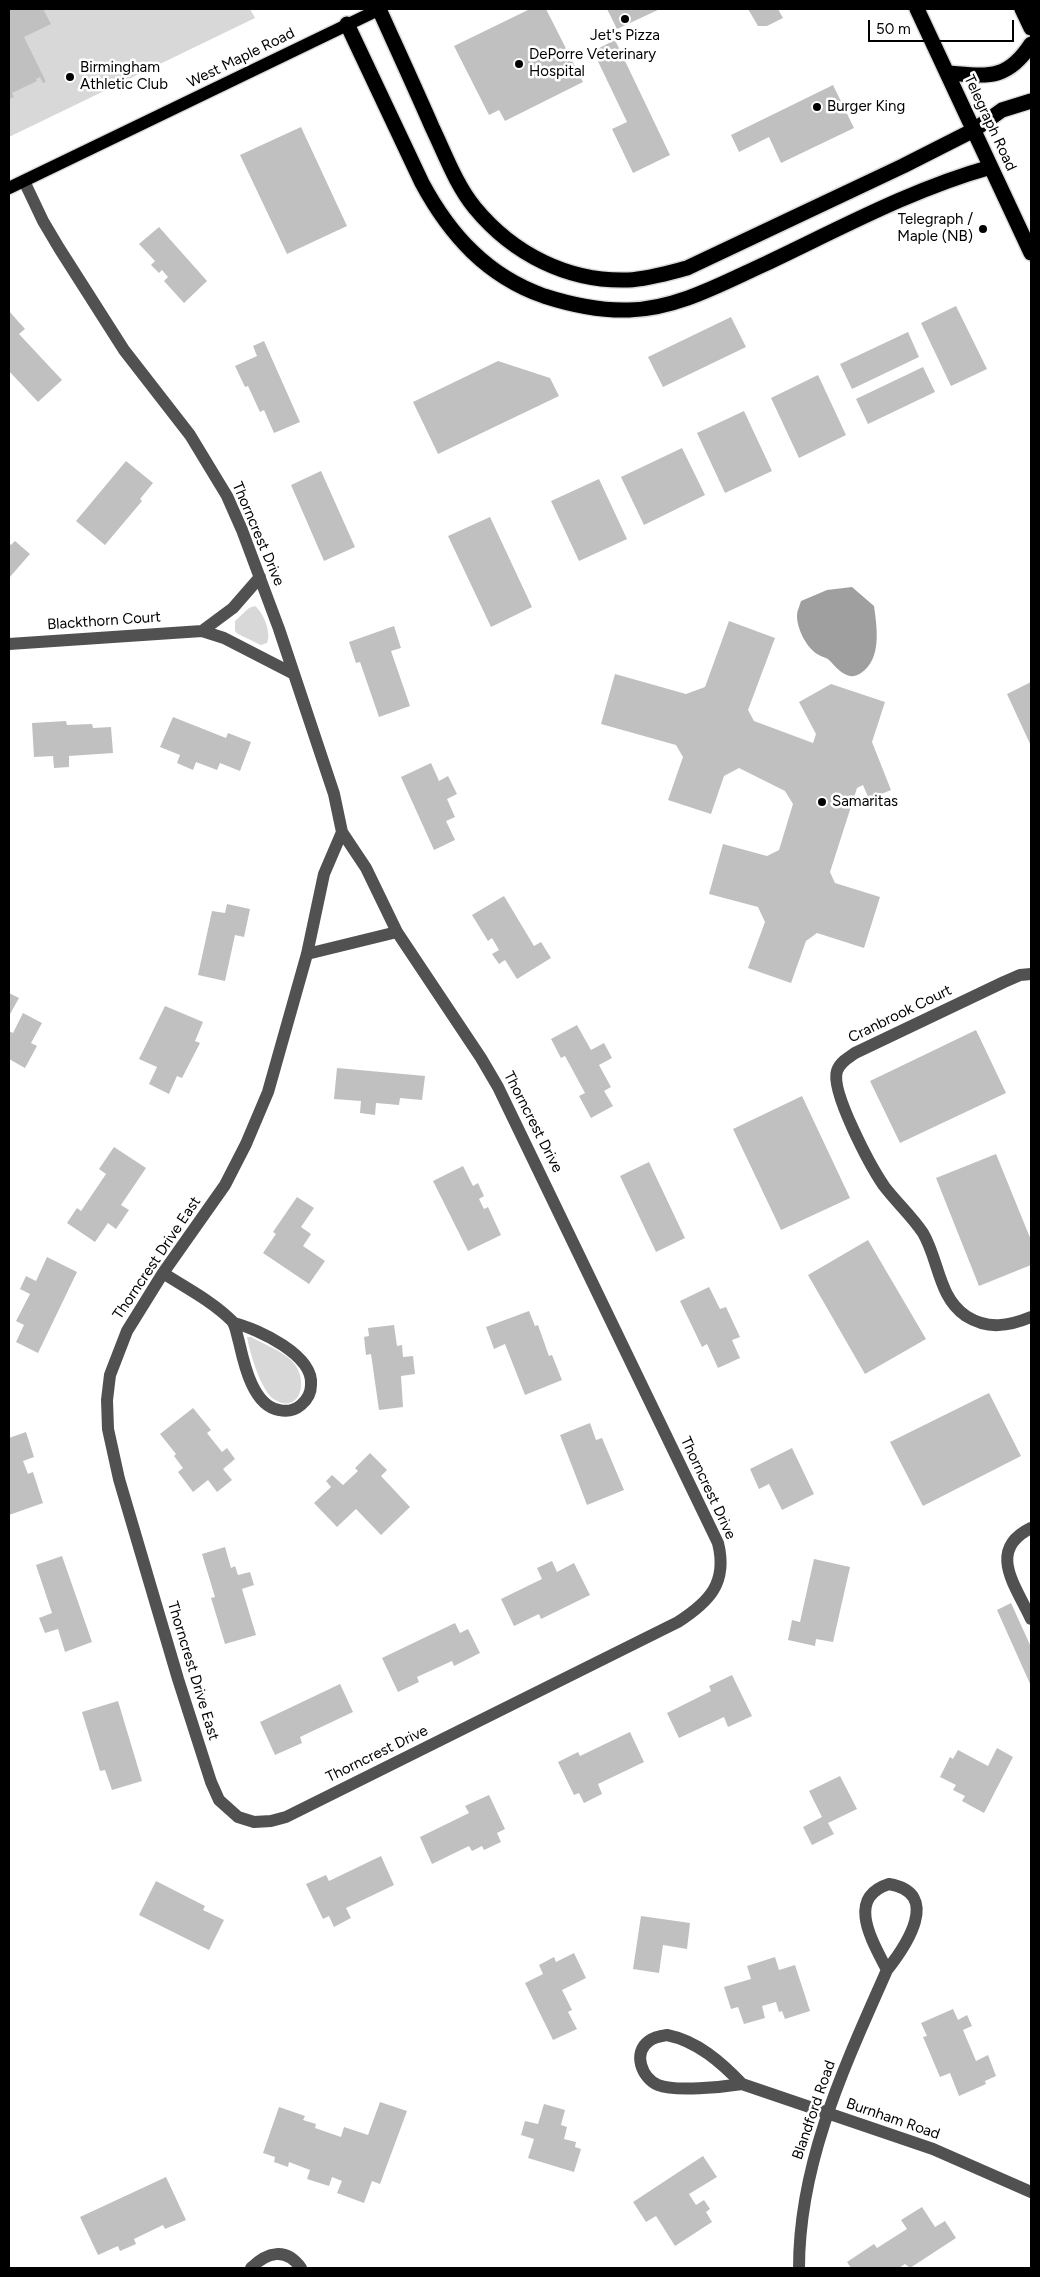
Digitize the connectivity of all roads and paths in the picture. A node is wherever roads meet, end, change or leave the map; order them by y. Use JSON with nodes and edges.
{"nodes":[{"id":1,"x":380,"y":9,"type":"edge"},
{"id":2,"x":917,"y":9,"type":"edge"},
{"id":3,"x":1022,"y":9,"type":"edge"},
{"id":4,"x":347,"y":24,"type":"junction"},
{"id":5,"x":1031,"y":28,"type":"edge"},
{"id":6,"x":1031,"y":44,"type":"edge"},
{"id":7,"x":948,"y":73,"type":"junction"},
{"id":8,"x":1031,"y":101,"type":"edge"},
{"id":9,"x":974,"y":130,"type":"junction"},
{"id":10,"x":991,"y":167,"type":"junction"},
{"id":11,"x":24,"y":181,"type":"junction"},
{"id":12,"x":9,"y":188,"type":"edge"},
{"id":13,"x":1031,"y":253,"type":"edge"},
{"id":14,"x":260,"y":577,"type":"junction"},
{"id":15,"x":202,"y":631,"type":"junction"},
{"id":16,"x":9,"y":644,"type":"edge"},
{"id":17,"x":292,"y":673,"type":"junction"},
{"id":18,"x":342,"y":832,"type":"junction"},
{"id":19,"x":397,"y":932,"type":"junction"},
{"id":20,"x":307,"y":954,"type":"junction"},
{"id":21,"x":1031,"y":974,"type":"edge"},
{"id":22,"x":163,"y":1273,"type":"junction"},
{"id":23,"x":1031,"y":1317,"type":"edge"},
{"id":24,"x":234,"y":1323,"type":"junction"},
{"id":25,"x":1031,"y":1528,"type":"edge"},
{"id":26,"x":1031,"y":1619,"type":"edge"},
{"id":27,"x":238,"y":1817,"type":"joint"},
{"id":28,"x":887,"y":1970,"type":"junction"},
{"id":29,"x":742,"y":2084,"type":"junction"},
{"id":30,"x":827,"y":2113,"type":"junction"},
{"id":31,"x":1031,"y":2192,"type":"edge"},
{"id":32,"x":251,"y":2268,"type":"edge"},
{"id":33,"x":301,"y":2268,"type":"edge"},
{"id":34,"x":799,"y":2268,"type":"edge"}],
"edges":[{"from":1,"to":4,"type":"main road","name":"West Maple Road"},
{"from":1,"to":9,"type":"highway"},
{"from":2,"to":7,"type":"highway","name":"Telegraph Road"},
{"from":3,"to":5,"type":"highway"},
{"from":4,"to":10,"type":"highway"},
{"from":4,"to":11,"type":"main road","name":"West Maple Road"},
{"from":6,"to":7,"type":"highway"},
{"from":7,"to":9,"type":"highway","name":"Telegraph Road"},
{"from":8,"to":9,"type":"highway"},
{"from":9,"to":10,"type":"highway","name":"Telegraph Road"},
{"from":10,"to":13,"type":"highway","name":"Telegraph Road"},
{"from":11,"to":12,"type":"main road","name":"West Maple Road"},
{"from":11,"to":14,"type":"street","name":"Thorncrest Drive"},
{"from":14,"to":15,"type":"street"},
{"from":14,"to":17,"type":"street","name":"Thorncrest Drive"},
{"from":15,"to":16,"type":"street","name":"Blackthorn Court"},
{"from":15,"to":17,"type":"street","name":"Blackthorn Court"},
{"from":17,"to":18,"type":"street","name":"Thorncrest Drive"},
{"from":18,"to":19,"type":"street","name":"Thorncrest Drive"},
{"from":18,"to":20,"type":"street","name":"Thorncrest Drive East"},
{"from":19,"to":20,"type":"street"},
{"from":19,"to":27,"type":"street","name":"Thorncrest Drive"},
{"from":20,"to":22,"type":"street","name":"Thorncrest Drive East"},
{"from":21,"to":23,"type":"street","name":"Cranbrook Court"},
{"from":22,"to":24,"type":"street"},
{"from":22,"to":27,"type":"street","name":"Thorncrest Drive East"},
{"from":24,"to":24,"type":"street"},
{"from":25,"to":26,"type":"street"},
{"from":28,"to":28,"type":"street","name":"Blandford Road"},
{"from":28,"to":30,"type":"street","name":"Blandford Road"},
{"from":29,"to":29,"type":"street"},
{"from":29,"to":30,"type":"street","name":"Burnham Road"},
{"from":30,"to":31,"type":"street","name":"Burnham Road"},
{"from":30,"to":34,"type":"street","name":"Blandford Road"},
{"from":32,"to":33,"type":"street"}]}
